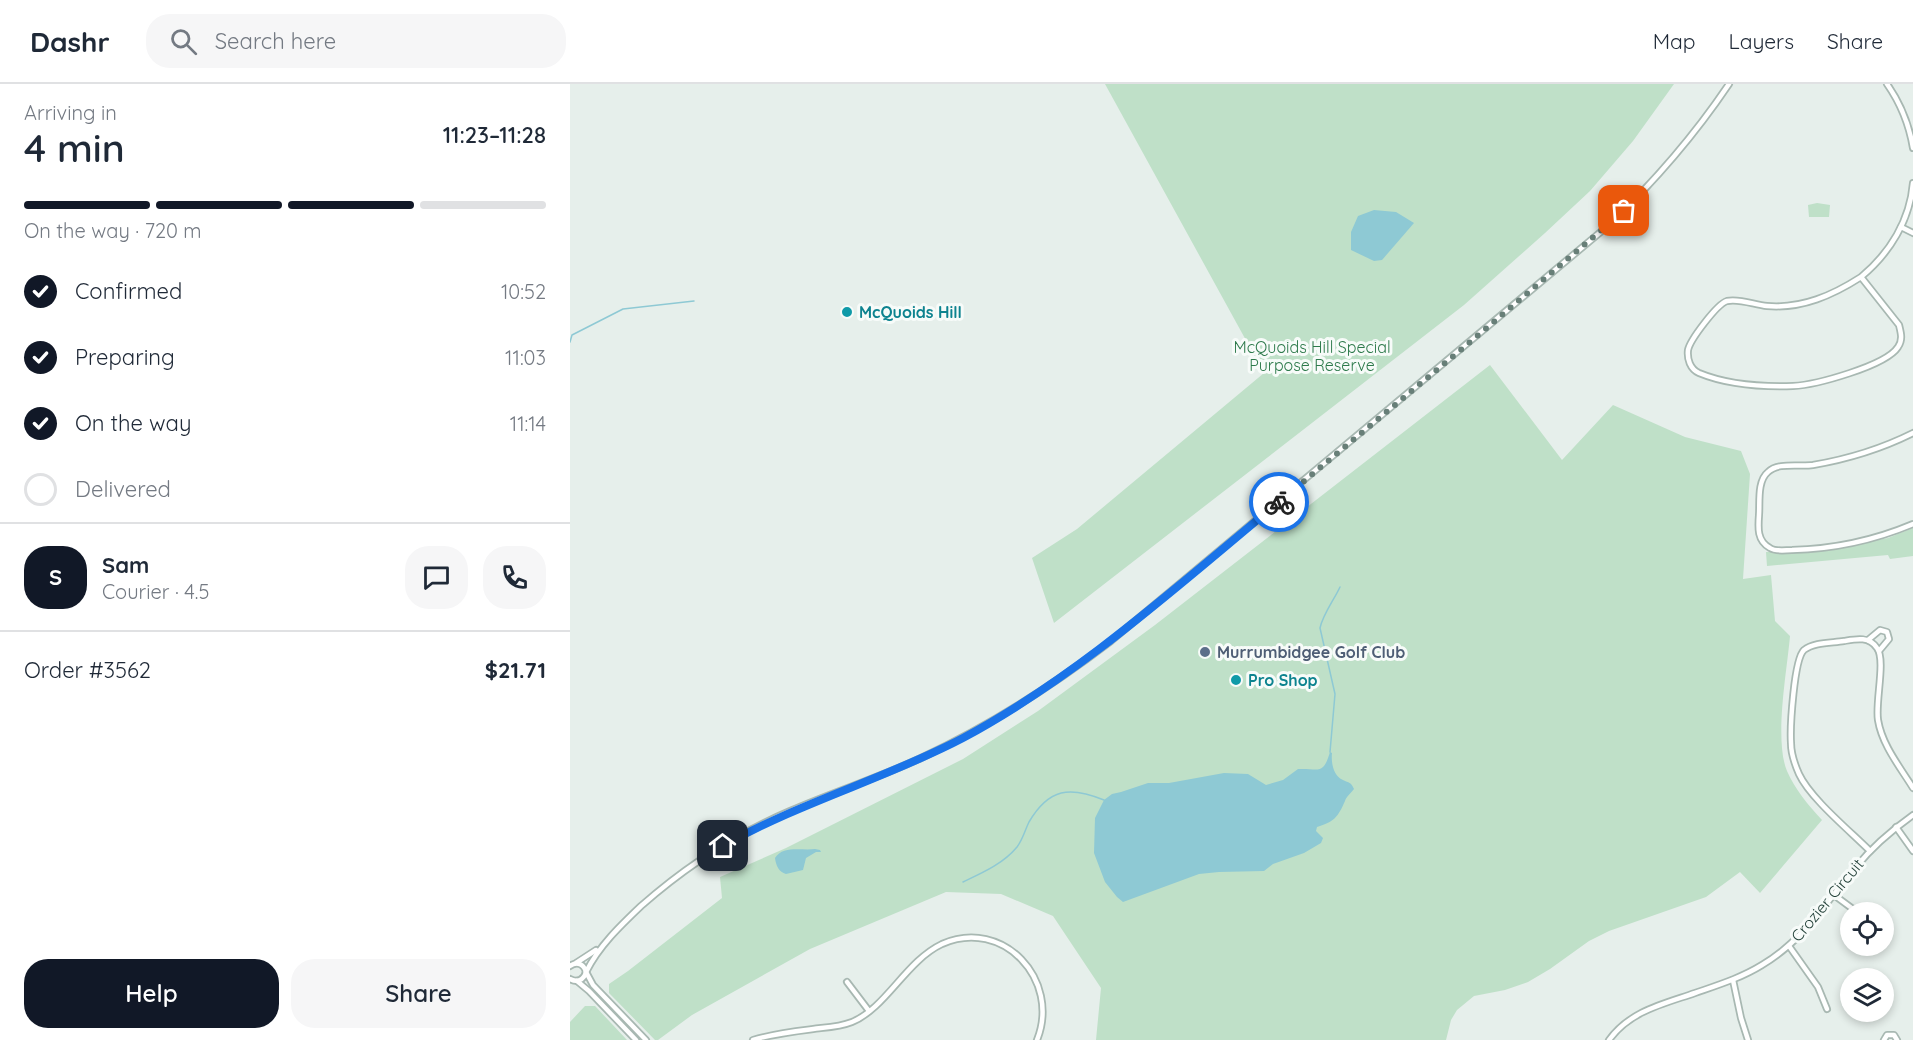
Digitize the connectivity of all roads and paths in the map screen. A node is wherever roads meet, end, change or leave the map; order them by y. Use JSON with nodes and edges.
{"nodes":[{"id":1,"x":1730,"y":84,"type":"edge"},
{"id":2,"x":1887,"y":84,"type":"edge"},
{"id":3,"x":1913,"y":148,"type":"edge"},
{"id":4,"x":1913,"y":183,"type":"edge"},
{"id":5,"x":1901,"y":227,"type":"junction"},
{"id":6,"x":1913,"y":233,"type":"edge"},
{"id":7,"x":1861,"y":277,"type":"junction"},
{"id":8,"x":1913,"y":434,"type":"edge"},
{"id":9,"x":1913,"y":525,"type":"edge"},
{"id":10,"x":1868,"y":640,"type":"junction"},
{"id":11,"x":1879,"y":651,"type":"junction"},
{"id":12,"x":1913,"y":789,"type":"edge"},
{"id":13,"x":1913,"y":815,"type":"edge"},
{"id":14,"x":1896,"y":827,"type":"junction"},
{"id":15,"x":1870,"y":851,"type":"junction"},
{"id":16,"x":1913,"y":851,"type":"edge"},
{"id":17,"x":1834,"y":895,"type":"junction"},
{"id":18,"x":1843,"y":902,"type":"edge"},
{"id":19,"x":601,"y":946,"type":"junction"},
{"id":20,"x":1789,"y":946,"type":"junction"},
{"id":21,"x":572,"y":965,"type":"edge"},
{"id":22,"x":586,"y":972,"type":"junction"},
{"id":23,"x":570,"y":979,"type":"edge"},
{"id":24,"x":1733,"y":980,"type":"junction"},
{"id":25,"x":577,"y":981,"type":"junction"},
{"id":26,"x":847,"y":982,"type":"dead end"},
{"id":27,"x":570,"y":986,"type":"edge"},
{"id":28,"x":1827,"y":1009,"type":"dead end"},
{"id":29,"x":869,"y":1011,"type":"junction"},
{"id":30,"x":636,"y":1040,"type":"edge"},
{"id":31,"x":646,"y":1040,"type":"edge"},
{"id":32,"x":753,"y":1040,"type":"edge"},
{"id":33,"x":1037,"y":1040,"type":"edge"},
{"id":34,"x":1610,"y":1040,"type":"edge"},
{"id":35,"x":1748,"y":1040,"type":"edge"},
{"id":36,"x":1884,"y":1040,"type":"edge"},
{"id":37,"x":1897,"y":1040,"type":"edge"}],
"edges":[{"from":1,"to":19,"type":"street"},
{"from":2,"to":3,"type":"street"},
{"from":4,"to":5,"type":"street"},
{"from":5,"to":6,"type":"street"},
{"from":5,"to":7,"type":"street"},
{"from":7,"to":7,"type":"street"},
{"from":8,"to":9,"type":"street"},
{"from":10,"to":11,"type":"street"},
{"from":10,"to":11,"type":"street"},
{"from":10,"to":15,"type":"street"},
{"from":11,"to":12,"type":"street"},
{"from":13,"to":14,"type":"street","name":"Crozier Circuit"},
{"from":14,"to":15,"type":"street","name":"Crozier Circuit"},
{"from":14,"to":16,"type":"street"},
{"from":15,"to":17,"type":"street","name":"Crozier Circuit"},
{"from":17,"to":18,"type":"street"},
{"from":17,"to":20,"type":"street","name":"Crozier Circuit"},
{"from":19,"to":21,"type":"street"},
{"from":19,"to":22,"type":"street"},
{"from":20,"to":24,"type":"street","name":"Crozier Circuit"},
{"from":20,"to":28,"type":"street"},
{"from":21,"to":22,"type":"street"},
{"from":22,"to":25,"type":"street"},
{"from":22,"to":31,"type":"street"},
{"from":23,"to":25,"type":"street"},
{"from":24,"to":34,"type":"street","name":"Crozier Circuit"},
{"from":24,"to":35,"type":"street"},
{"from":25,"to":27,"type":"street"},
{"from":25,"to":30,"type":"street"},
{"from":26,"to":29,"type":"street"},
{"from":29,"to":32,"type":"street"},
{"from":29,"to":33,"type":"street"},
{"from":36,"to":37,"type":"street"}]}
